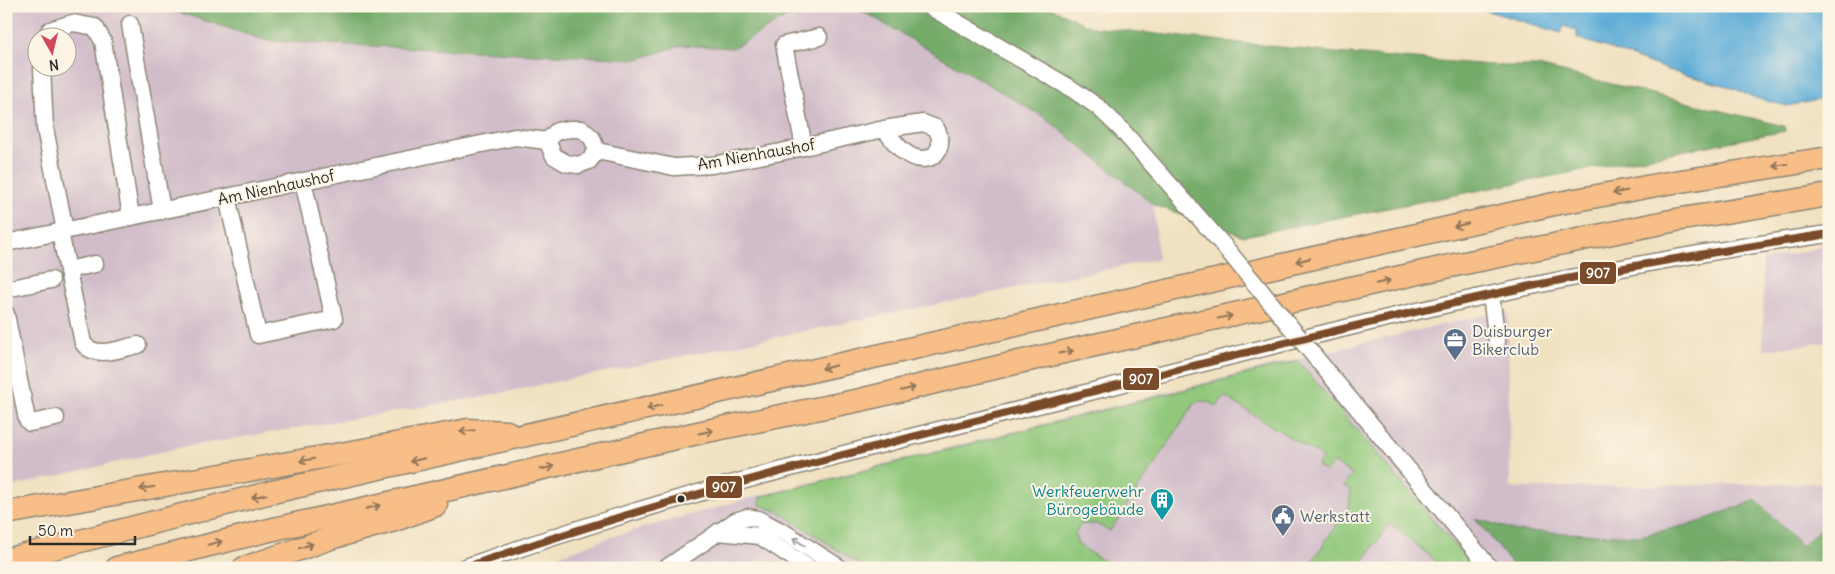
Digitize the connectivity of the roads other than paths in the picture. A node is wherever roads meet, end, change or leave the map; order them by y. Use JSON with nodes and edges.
{"nodes":[{"id":1,"x":929,"y":6,"type":"edge"},
{"id":2,"x":130,"y":24,"type":"dead end"},
{"id":3,"x":56,"y":28,"type":"edge"},
{"id":4,"x":819,"y":37,"type":"dead end"},
{"id":5,"x":42,"y":78,"type":"edge"},
{"id":6,"x":884,"y":129,"type":"dead end"},
{"id":7,"x":547,"y":140,"type":"junction"},
{"id":8,"x":804,"y":147,"type":"junction"},
{"id":9,"x":597,"y":151,"type":"junction"},
{"id":10,"x":1829,"y":158,"type":"edge"},
{"id":11,"x":303,"y":181,"type":"junction"},
{"id":12,"x":1829,"y":195,"type":"edge"},
{"id":13,"x":226,"y":197,"type":"junction"},
{"id":14,"x":162,"y":211,"type":"junction"},
{"id":15,"x":131,"y":217,"type":"junction"},
{"id":16,"x":63,"y":231,"type":"junction"},
{"id":17,"x":1829,"y":234,"type":"edge"},
{"id":18,"x":6,"y":243,"type":"edge"},
{"id":19,"x":95,"y":264,"type":"dead end"},
{"id":20,"x":68,"y":270,"type":"junction"},
{"id":21,"x":51,"y":280,"type":"dead end"},
{"id":22,"x":6,"y":289,"type":"edge"},
{"id":23,"x":1491,"y":294,"type":"junction"},
{"id":24,"x":6,"y":314,"type":"edge"},
{"id":25,"x":1497,"y":342,"type":"dead end"},
{"id":26,"x":138,"y":345,"type":"dead end"},
{"id":27,"x":56,"y":418,"type":"dead end"},
{"id":28,"x":533,"y":434,"type":"junction"},
{"id":29,"x":500,"y":478,"type":"junction"},
{"id":30,"x":6,"y":513,"type":"edge"},
{"id":31,"x":718,"y":532,"type":"junction"},
{"id":32,"x":6,"y":560,"type":"edge"},
{"id":33,"x":117,"y":568,"type":"edge"},
{"id":34,"x":244,"y":568,"type":"edge"},
{"id":35,"x":463,"y":568,"type":"edge"},
{"id":36,"x":666,"y":568,"type":"edge"},
{"id":37,"x":810,"y":568,"type":"edge"},
{"id":38,"x":840,"y":568,"type":"edge"},
{"id":39,"x":1490,"y":568,"type":"edge"}],
"edges":[{"from":1,"to":39,"type":"street","bridge":true},
{"from":2,"to":14,"type":"street"},
{"from":3,"to":15,"type":"street"},
{"from":4,"to":8,"type":"street"},
{"from":5,"to":16,"type":"street"},
{"from":6,"to":8,"type":"street","name":"Am Nienhaushof"},
{"from":7,"to":9,"type":"street"},
{"from":7,"to":9,"type":"street"},
{"from":7,"to":11,"type":"street","name":"Am Nienhaushof"},
{"from":8,"to":9,"type":"street","name":"Am Nienhaushof"},
{"from":10,"to":28,"type":"highway","one_way":true},
{"from":11,"to":13,"type":"street","name":"Am Nienhaushof"},
{"from":11,"to":13,"type":"street"},
{"from":29,"to":12,"type":"highway","one_way":true},
{"from":13,"to":14,"type":"street","name":"Am Nienhaushof"},
{"from":14,"to":15,"type":"street","name":"Am Nienhaushof"},
{"from":15,"to":16,"type":"street","name":"Am Nienhaushof"},
{"from":16,"to":18,"type":"street","name":"Am Nienhaushof"},
{"from":16,"to":20,"type":"street"},
{"from":17,"to":23,"type":"street"},
{"from":19,"to":20,"type":"street"},
{"from":20,"to":26,"type":"street"},
{"from":21,"to":22,"type":"street"},
{"from":23,"to":25,"type":"street"},
{"from":23,"to":35,"type":"street"},
{"from":24,"to":27,"type":"street"},
{"from":28,"to":30,"type":"highway","one_way":true},
{"from":28,"to":32,"type":"highway","one_way":true},
{"from":33,"to":29,"type":"highway","one_way":true},
{"from":34,"to":29,"type":"highway","one_way":true},
{"from":31,"to":36,"type":"street"},
{"from":31,"to":37,"type":"street"},
{"from":38,"to":31,"type":"street","one_way":true}]}
